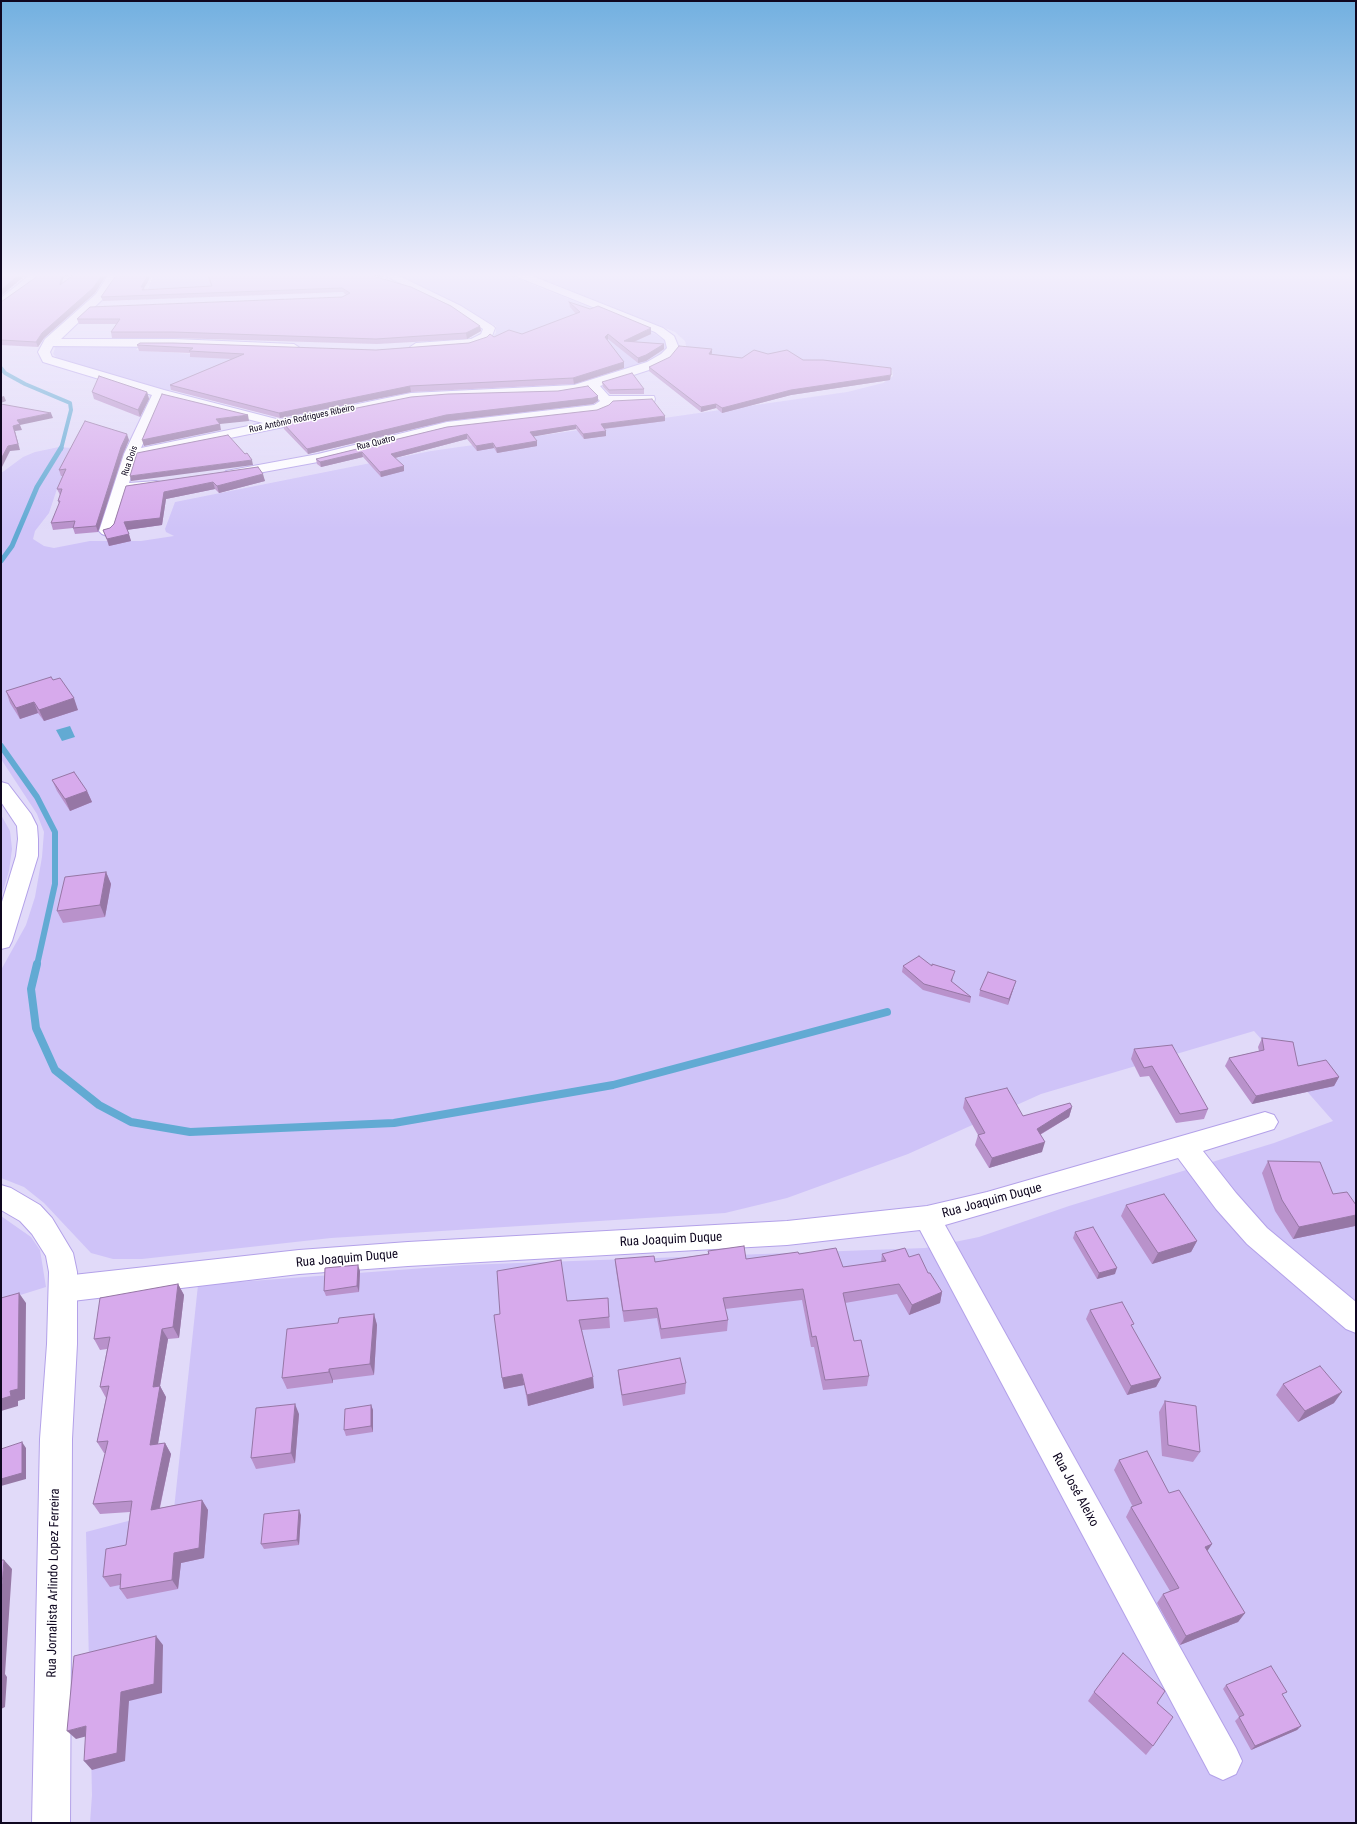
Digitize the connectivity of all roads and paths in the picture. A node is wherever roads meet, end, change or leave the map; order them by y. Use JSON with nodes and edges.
{"nodes":[{"id":1,"x":49,"y":359,"type":"edge"},
{"id":2,"x":661,"y":359,"type":"edge"},
{"id":3,"x":592,"y":385,"type":"junction"},
{"id":4,"x":159,"y":393,"type":"junction"},
{"id":5,"x":650,"y":399,"type":"edge"},
{"id":6,"x":606,"y":400,"type":"junction"},
{"id":7,"x":282,"y":423,"type":"junction"},
{"id":8,"x":131,"y":454,"type":"junction"},
{"id":9,"x":217,"y":476,"type":"edge"},
{"id":10,"x":169,"y":483,"type":"edge"},
{"id":11,"x":121,"y":488,"type":"junction"},
{"id":12,"x":107,"y":531,"type":"edge"},
{"id":13,"x":1,"y":788,"type":"edge"},
{"id":14,"x":1,"y":941,"type":"edge"},
{"id":15,"x":1265,"y":1122,"type":"dead end"},
{"id":16,"x":1184,"y":1146,"type":"junction"},
{"id":17,"x":1,"y":1196,"type":"edge"},
{"id":18,"x":927,"y":1218,"type":"junction"},
{"id":19,"x":64,"y":1289,"type":"junction"},
{"id":20,"x":1356,"y":1320,"type":"edge"},
{"id":21,"x":1224,"y":1761,"type":"dead end"},
{"id":22,"x":51,"y":1823,"type":"edge"}],
"edges":[{"from":1,"to":4,"type":"street"},
{"from":2,"to":3,"type":"street","name":"Rua Antônio Rodrigues Ribeiro"},
{"from":3,"to":6,"type":"street"},
{"from":3,"to":7,"type":"street","name":"Rua Antônio Rodrigues Ribeiro"},
{"from":4,"to":7,"type":"street"},
{"from":4,"to":8,"type":"street","name":"Rua Dois"},
{"from":5,"to":6,"type":"street"},
{"from":6,"to":9,"type":"street","name":"Rua Quatro"},
{"from":7,"to":8,"type":"street","name":"Rua Antônio Rodrigues Ribeiro"},
{"from":8,"to":11,"type":"street","name":"Rua Dois"},
{"from":10,"to":11,"type":"street"},
{"from":11,"to":12,"type":"street","name":"Rua Dois"},
{"from":13,"to":14,"type":"street"},
{"from":15,"to":16,"type":"street","name":"Rua Joaquim Duque"},
{"from":16,"to":18,"type":"street","name":"Rua Joaquim Duque"},
{"from":16,"to":20,"type":"street"},
{"from":17,"to":19,"type":"street","name":"Rua Jornalista Arlindo Lopez Ferreira"},
{"from":18,"to":19,"type":"street","name":"Rua Joaquim Duque"},
{"from":18,"to":21,"type":"street","name":"Rua José Aleixo"},
{"from":19,"to":22,"type":"street","name":"Rua Jornalista Arlindo Lopez Ferreira"}]}
